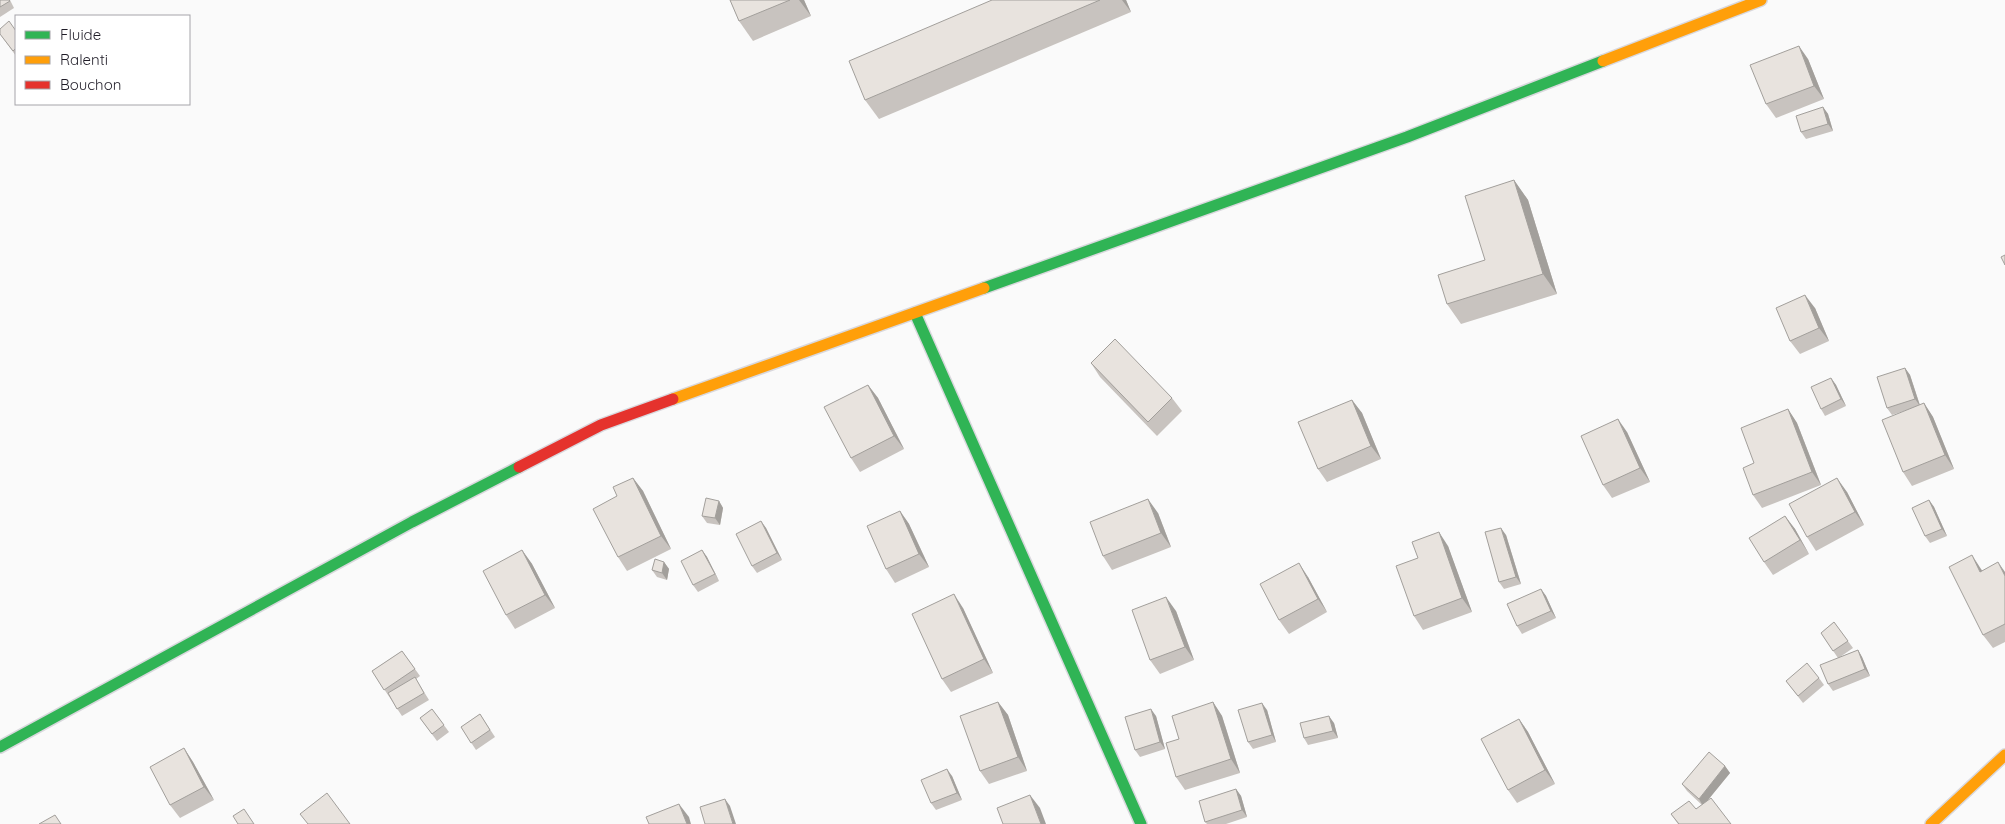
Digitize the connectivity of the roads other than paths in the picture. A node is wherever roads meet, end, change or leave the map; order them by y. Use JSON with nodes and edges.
{"nodes":[{"id":1,"x":1762,"y":0,"type":"edge"},
{"id":2,"x":915,"y":313,"type":"junction"},
{"id":3,"x":0,"y":747,"type":"edge"},
{"id":4,"x":2005,"y":755,"type":"edge"},
{"id":5,"x":1141,"y":824,"type":"edge"},
{"id":6,"x":1931,"y":824,"type":"edge"}],
"edges":[{"from":1,"to":2,"type":"street"},
{"from":2,"to":3,"type":"street"},
{"from":2,"to":5,"type":"street"},
{"from":4,"to":6,"type":"street"}]}
